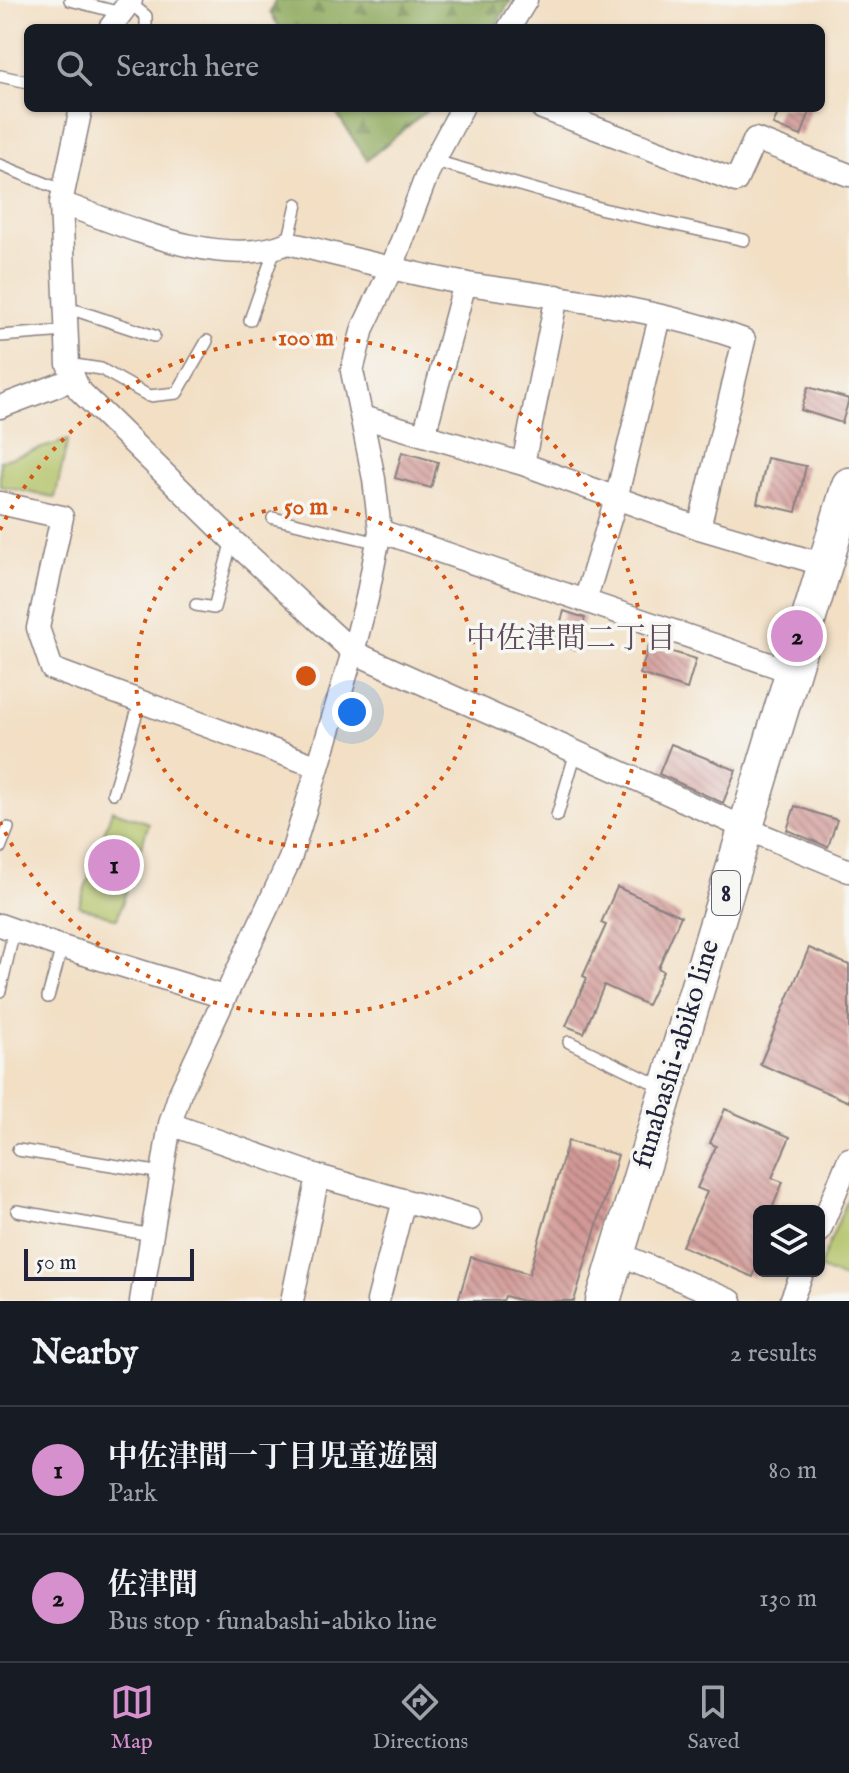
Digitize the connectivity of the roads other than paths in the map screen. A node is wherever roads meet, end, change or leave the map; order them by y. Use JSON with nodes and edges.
{"nodes":[{"id":1,"x":70,"y":0,"type":"edge"},
{"id":2,"x":526,"y":0,"type":"edge"},
{"id":3,"x":123,"y":11,"type":"edge"},
{"id":4,"x":146,"y":24,"type":"edge"},
{"id":5,"x":511,"y":24,"type":"edge"},
{"id":6,"x":0,"y":76,"type":"edge"},
{"id":7,"x":24,"y":81,"type":"edge"},
{"id":8,"x":80,"y":112,"type":"edge"},
{"id":9,"x":460,"y":112,"type":"edge"},
{"id":10,"x":553,"y":112,"type":"edge"},
{"id":11,"x":435,"y":161,"type":"junction"},
{"id":12,"x":0,"y":165,"type":"edge"},
{"id":13,"x":849,"y":175,"type":"edge"},
{"id":14,"x":62,"y":197,"type":"junction"},
{"id":15,"x":297,"y":204,"type":"dead end"},
{"id":16,"x":744,"y":240,"type":"dead end"},
{"id":17,"x":282,"y":246,"type":"junction"},
{"id":18,"x":392,"y":267,"type":"junction"},
{"id":19,"x":465,"y":283,"type":"junction"},
{"id":20,"x":557,"y":296,"type":"junction"},
{"id":21,"x":660,"y":317,"type":"junction"},
{"id":22,"x":250,"y":320,"type":"dead end"},
{"id":23,"x":65,"y":322,"type":"junction"},
{"id":24,"x":0,"y":336,"type":"edge"},
{"id":25,"x":154,"y":336,"type":"dead end"},
{"id":26,"x":207,"y":341,"type":"dead end"},
{"id":27,"x":71,"y":372,"type":"junction"},
{"id":28,"x":0,"y":407,"type":"edge"},
{"id":29,"x":362,"y":417,"type":"junction"},
{"id":30,"x":424,"y":435,"type":"junction"},
{"id":31,"x":523,"y":464,"type":"junction"},
{"id":32,"x":849,"y":485,"type":"edge"},
{"id":33,"x":616,"y":499,"type":"junction"},
{"id":34,"x":0,"y":503,"type":"edge"},
{"id":35,"x":273,"y":518,"type":"dead end"},
{"id":36,"x":699,"y":528,"type":"junction"},
{"id":37,"x":379,"y":537,"type":"junction"},
{"id":38,"x":232,"y":540,"type":"junction"},
{"id":39,"x":825,"y":565,"type":"junction"},
{"id":40,"x":585,"y":601,"type":"junction"},
{"id":41,"x":196,"y":605,"type":"dead end"},
{"id":42,"x":353,"y":652,"type":"junction"},
{"id":43,"x":793,"y":672,"type":"junction"},
{"id":44,"x":140,"y":702,"type":"junction"},
{"id":45,"x":577,"y":751,"type":"junction"},
{"id":46,"x":316,"y":766,"type":"junction"},
{"id":47,"x":113,"y":793,"type":"dead end"},
{"id":48,"x":557,"y":816,"type":"dead end"},
{"id":49,"x":8,"y":828,"type":"dead end"},
{"id":50,"x":745,"y":828,"type":"junction"},
{"id":51,"x":0,"y":848,"type":"edge"},
{"id":52,"x":849,"y":871,"type":"edge"},
{"id":53,"x":7,"y":928,"type":"edge"},
{"id":54,"x":62,"y":947,"type":"junction"},
{"id":55,"x":0,"y":991,"type":"edge"},
{"id":56,"x":48,"y":997,"type":"dead end"},
{"id":57,"x":224,"y":997,"type":"junction"},
{"id":58,"x":569,"y":1042,"type":"dead end"},
{"id":59,"x":666,"y":1089,"type":"junction"},
{"id":60,"x":170,"y":1124,"type":"junction"},
{"id":61,"x":18,"y":1150,"type":"dead end"},
{"id":62,"x":849,"y":1159,"type":"edge"},
{"id":63,"x":162,"y":1173,"type":"junction"},
{"id":64,"x":318,"y":1176,"type":"junction"},
{"id":65,"x":404,"y":1200,"type":"junction"},
{"id":66,"x":17,"y":1211,"type":"dead end"},
{"id":67,"x":825,"y":1217,"type":"edge"},
{"id":68,"x":470,"y":1219,"type":"dead end"},
{"id":69,"x":152,"y":1235,"type":"junction"},
{"id":70,"x":617,"y":1253,"type":"junction"},
{"id":71,"x":801,"y":1277,"type":"edge"},
{"id":72,"x":141,"y":1301,"type":"edge"},
{"id":73,"x":292,"y":1301,"type":"edge"},
{"id":74,"x":378,"y":1301,"type":"edge"},
{"id":75,"x":603,"y":1301,"type":"edge"},
{"id":76,"x":731,"y":1301,"type":"edge"},
{"id":77,"x":791,"y":1301,"type":"edge"}],
"edges":[{"from":1,"to":3,"type":"lane"},
{"from":2,"to":5,"type":"street"},
{"from":3,"to":4,"type":"lane"},
{"from":6,"to":7,"type":"lane"},
{"from":8,"to":14,"type":"street"},
{"from":9,"to":11,"type":"street"},
{"from":10,"to":13,"type":"street"},
{"from":11,"to":16,"type":"lane"},
{"from":11,"to":18,"type":"street"},
{"from":12,"to":14,"type":"lane"},
{"from":14,"to":17,"type":"street"},
{"from":14,"to":23,"type":"street"},
{"from":15,"to":17,"type":"lane"},
{"from":17,"to":18,"type":"street"},
{"from":17,"to":22,"type":"lane"},
{"from":18,"to":19,"type":"street"},
{"from":18,"to":29,"type":"street"},
{"from":19,"to":20,"type":"street"},
{"from":19,"to":30,"type":"street"},
{"from":20,"to":21,"type":"street"},
{"from":20,"to":31,"type":"street"},
{"from":21,"to":33,"type":"street"},
{"from":21,"to":36,"type":"street"},
{"from":23,"to":24,"type":"lane"},
{"from":23,"to":25,"type":"lane"},
{"from":23,"to":27,"type":"street"},
{"from":26,"to":27,"type":"lane"},
{"from":27,"to":28,"type":"street"},
{"from":27,"to":38,"type":"street"},
{"from":29,"to":30,"type":"street"},
{"from":29,"to":37,"type":"street"},
{"from":30,"to":31,"type":"street"},
{"from":31,"to":33,"type":"street"},
{"from":32,"to":39,"type":"main road","name":"funabashi-abiko line","number":"8"},
{"from":33,"to":36,"type":"street"},
{"from":33,"to":40,"type":"street"},
{"from":34,"to":44,"type":"street"},
{"from":35,"to":37,"type":"lane"},
{"from":36,"to":39,"type":"street"},
{"from":37,"to":40,"type":"street"},
{"from":37,"to":42,"type":"street"},
{"from":38,"to":41,"type":"lane"},
{"from":38,"to":42,"type":"street"},
{"from":39,"to":43,"type":"main road","name":"funabashi-abiko line","number":"8"},
{"from":40,"to":43,"type":"street"},
{"from":42,"to":45,"type":"street"},
{"from":42,"to":46,"type":"street"},
{"from":43,"to":50,"type":"main road","name":"funabashi-abiko line","number":"8"},
{"from":44,"to":46,"type":"street"},
{"from":44,"to":47,"type":"lane"},
{"from":45,"to":48,"type":"lane"},
{"from":45,"to":50,"type":"street"},
{"from":46,"to":57,"type":"street"},
{"from":49,"to":51,"type":"lane"},
{"from":50,"to":52,"type":"street"},
{"from":50,"to":59,"type":"main road","name":"funabashi-abiko line","number":"8"},
{"from":53,"to":54,"type":"street"},
{"from":53,"to":55,"type":"lane"},
{"from":54,"to":56,"type":"lane"},
{"from":54,"to":57,"type":"street"},
{"from":57,"to":60,"type":"street"},
{"from":58,"to":59,"type":"lane"},
{"from":59,"to":70,"type":"main road","name":"funabashi-abiko line","number":"8"},
{"from":60,"to":63,"type":"street"},
{"from":60,"to":64,"type":"street"},
{"from":61,"to":63,"type":"lane"},
{"from":62,"to":67,"type":"street"},
{"from":63,"to":69,"type":"street"},
{"from":64,"to":65,"type":"street"},
{"from":64,"to":73,"type":"street"},
{"from":65,"to":68,"type":"street"},
{"from":65,"to":74,"type":"street"},
{"from":66,"to":69,"type":"lane"},
{"from":69,"to":72,"type":"street"},
{"from":70,"to":75,"type":"main road","name":"funabashi-abiko line","number":"8"},
{"from":70,"to":76,"type":"street"},
{"from":71,"to":77,"type":"street"}]}
